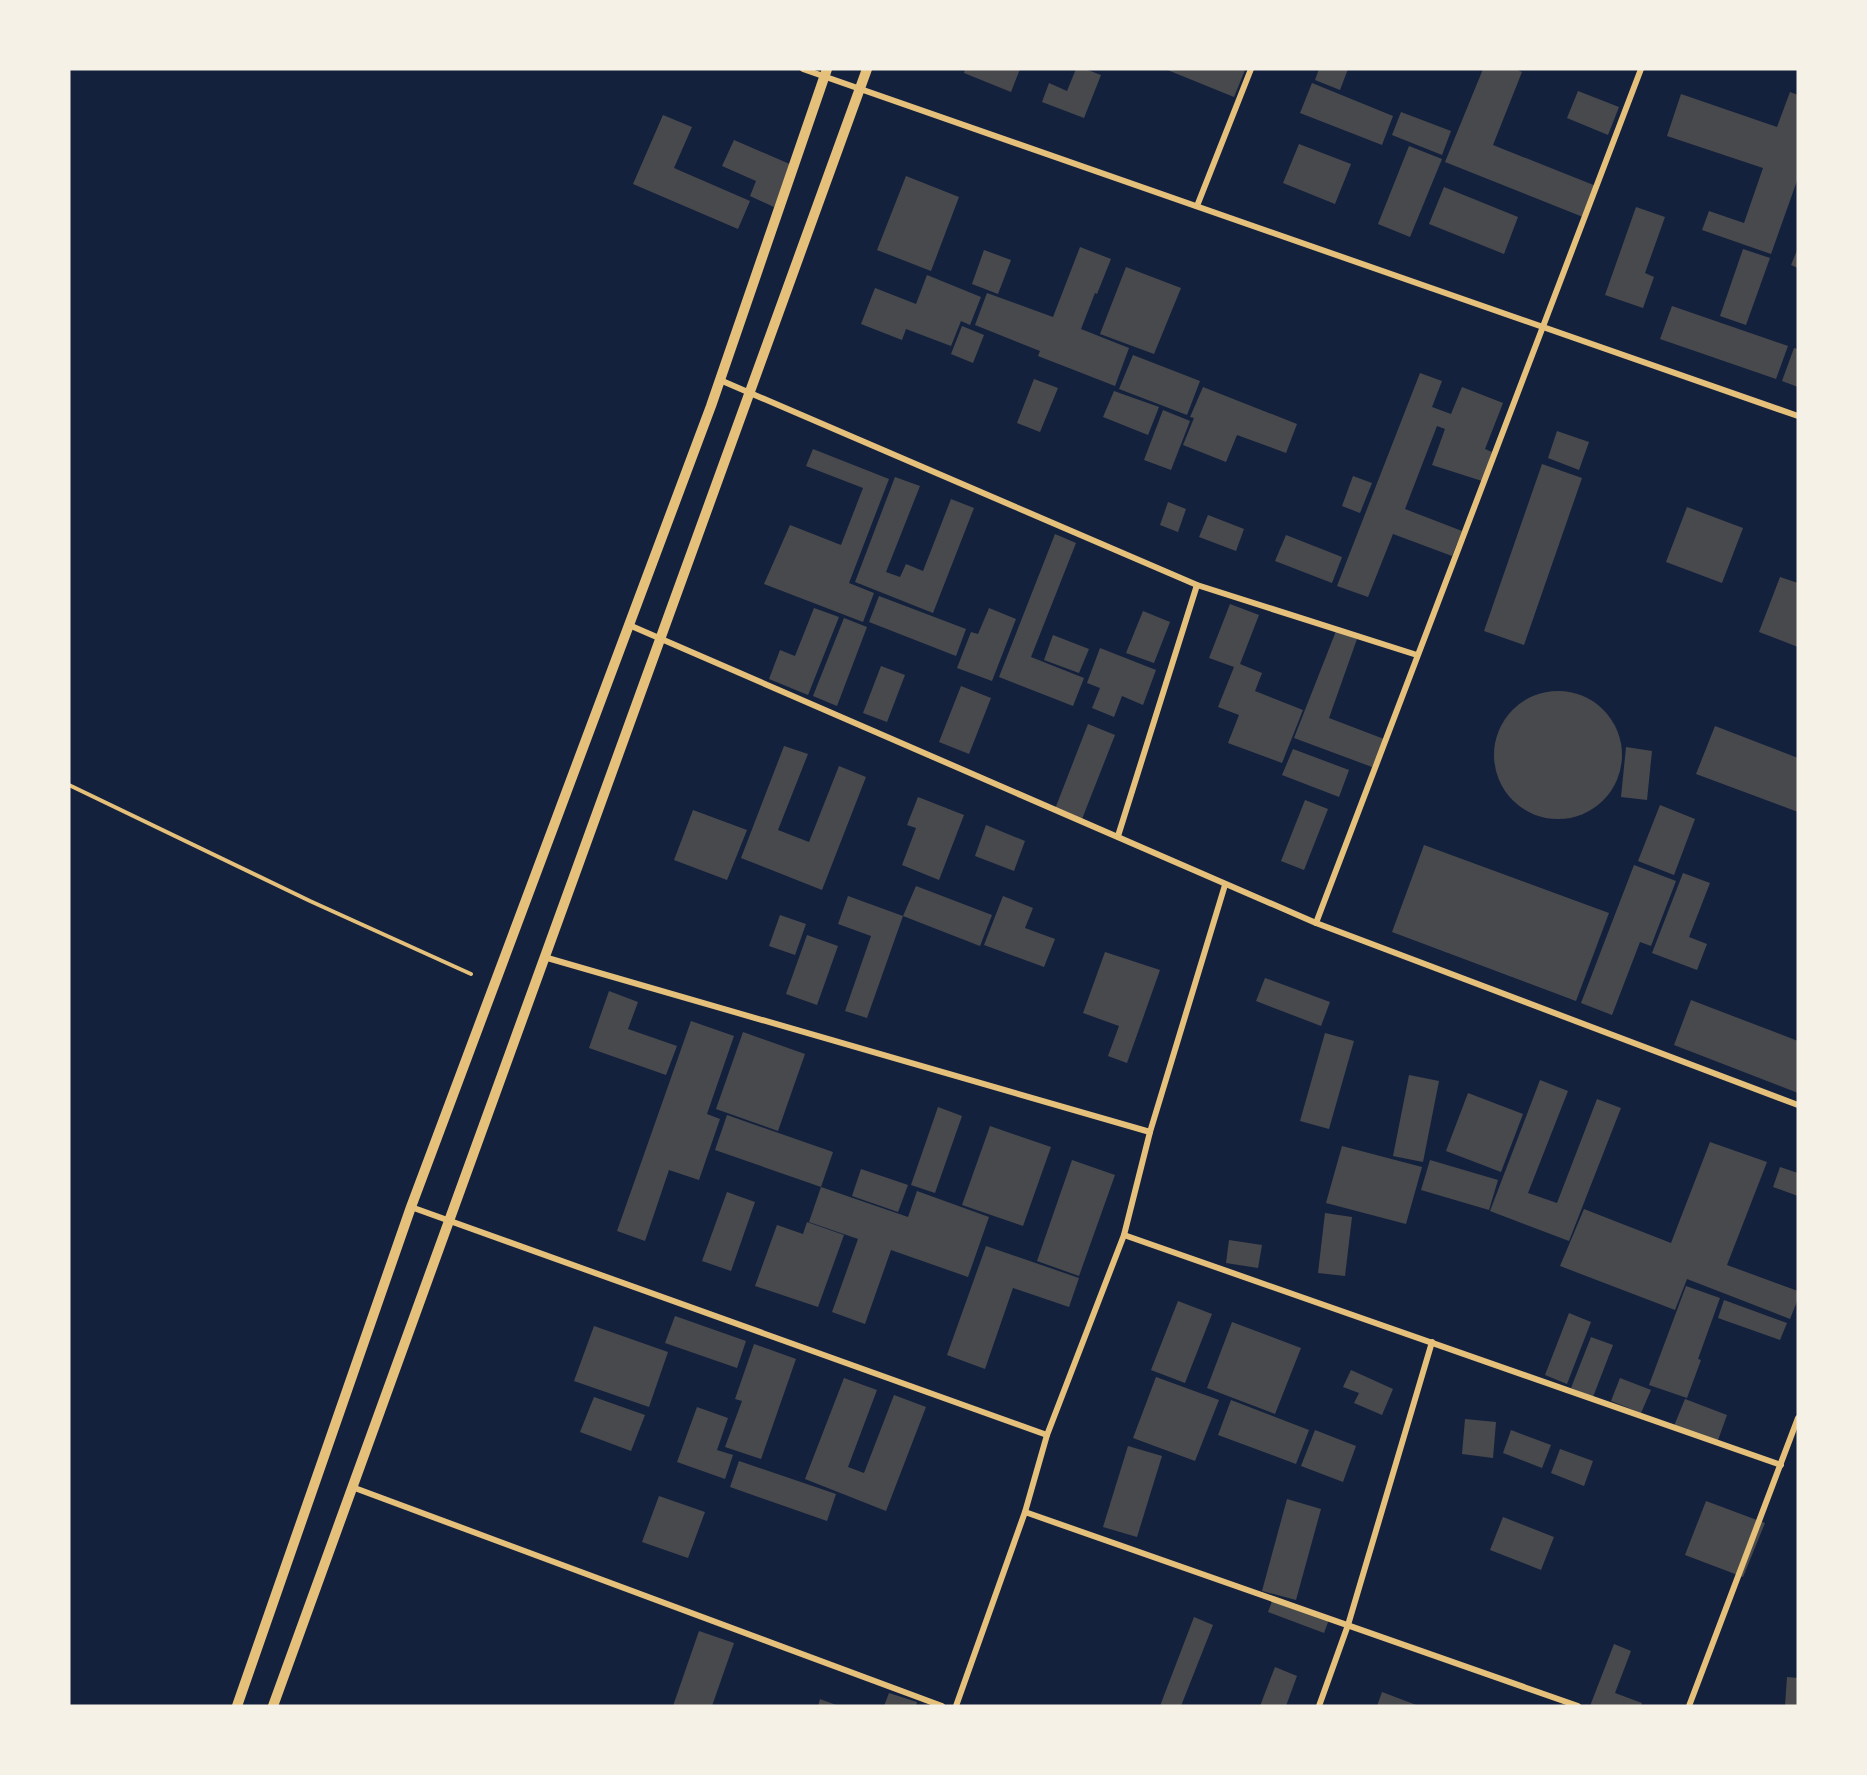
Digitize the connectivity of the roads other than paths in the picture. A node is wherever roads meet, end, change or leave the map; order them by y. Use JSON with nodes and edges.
{"nodes":[{"id":1,"x":803,"y":69,"type":"edge"},
{"id":2,"x":867,"y":69,"type":"edge"},
{"id":3,"x":1251,"y":69,"type":"edge"},
{"id":4,"x":1641,"y":69,"type":"edge"},
{"id":5,"x":826,"y":73,"type":"edge"},
{"id":6,"x":860,"y":88,"type":"junction"},
{"id":7,"x":1197,"y":206,"type":"junction"},
{"id":8,"x":1543,"y":327,"type":"junction"},
{"id":9,"x":720,"y":380,"type":"junction"},
{"id":10,"x":750,"y":391,"type":"junction"},
{"id":11,"x":1798,"y":416,"type":"edge"},
{"id":12,"x":1197,"y":585,"type":"junction"},
{"id":13,"x":629,"y":625,"type":"junction"},
{"id":14,"x":661,"y":638,"type":"junction"},
{"id":15,"x":1417,"y":655,"type":"junction"},
{"id":16,"x":1118,"y":836,"type":"junction"},
{"id":17,"x":1225,"y":885,"type":"junction"},
{"id":18,"x":1316,"y":923,"type":"junction"},
{"id":19,"x":544,"y":957,"type":"junction"},
{"id":20,"x":1798,"y":1105,"type":"edge"},
{"id":21,"x":1150,"y":1132,"type":"junction"},
{"id":22,"x":411,"y":1207,"type":"junction"},
{"id":23,"x":448,"y":1220,"type":"junction"},
{"id":24,"x":1124,"y":1235,"type":"junction"},
{"id":25,"x":1432,"y":1342,"type":"junction"},
{"id":26,"x":1798,"y":1418,"type":"edge"},
{"id":27,"x":1047,"y":1435,"type":"junction"},
{"id":28,"x":1781,"y":1465,"type":"junction"},
{"id":29,"x":351,"y":1487,"type":"junction"},
{"id":30,"x":1025,"y":1512,"type":"junction"},
{"id":31,"x":1348,"y":1625,"type":"junction"},
{"id":32,"x":239,"y":1705,"type":"edge"},
{"id":33,"x":273,"y":1706,"type":"edge"},
{"id":34,"x":942,"y":1706,"type":"edge"},
{"id":35,"x":956,"y":1706,"type":"edge"},
{"id":36,"x":1319,"y":1706,"type":"edge"},
{"id":37,"x":1578,"y":1706,"type":"edge"},
{"id":38,"x":1689,"y":1706,"type":"edge"}],
"edges":[{"from":1,"to":5,"type":"street"},
{"from":2,"to":6,"type":"street"},
{"from":3,"to":7,"type":"street"},
{"from":4,"to":8,"type":"street"},
{"from":5,"to":6,"type":"street"},
{"from":5,"to":9,"type":"street"},
{"from":6,"to":7,"type":"street"},
{"from":6,"to":10,"type":"street"},
{"from":7,"to":8,"type":"street"},
{"from":8,"to":11,"type":"street"},
{"from":8,"to":15,"type":"street"},
{"from":9,"to":10,"type":"street"},
{"from":9,"to":13,"type":"street"},
{"from":10,"to":12,"type":"street"},
{"from":10,"to":14,"type":"street"},
{"from":12,"to":15,"type":"street"},
{"from":12,"to":16,"type":"street"},
{"from":13,"to":14,"type":"street"},
{"from":13,"to":22,"type":"street"},
{"from":14,"to":16,"type":"street"},
{"from":14,"to":19,"type":"street"},
{"from":15,"to":18,"type":"street"},
{"from":16,"to":17,"type":"street"},
{"from":17,"to":18,"type":"street"},
{"from":17,"to":21,"type":"street"},
{"from":18,"to":20,"type":"street"},
{"from":19,"to":21,"type":"street"},
{"from":19,"to":23,"type":"street"},
{"from":21,"to":24,"type":"street"},
{"from":22,"to":23,"type":"street"},
{"from":22,"to":32,"type":"street"},
{"from":23,"to":27,"type":"street"},
{"from":23,"to":29,"type":"street"},
{"from":24,"to":25,"type":"street"},
{"from":24,"to":27,"type":"street"},
{"from":25,"to":28,"type":"street"},
{"from":25,"to":31,"type":"street"},
{"from":26,"to":28,"type":"street"},
{"from":27,"to":30,"type":"street"},
{"from":28,"to":38,"type":"street"},
{"from":29,"to":33,"type":"street"},
{"from":29,"to":34,"type":"street"},
{"from":30,"to":31,"type":"street"},
{"from":30,"to":35,"type":"street"},
{"from":31,"to":36,"type":"street"},
{"from":31,"to":37,"type":"street"}]}
